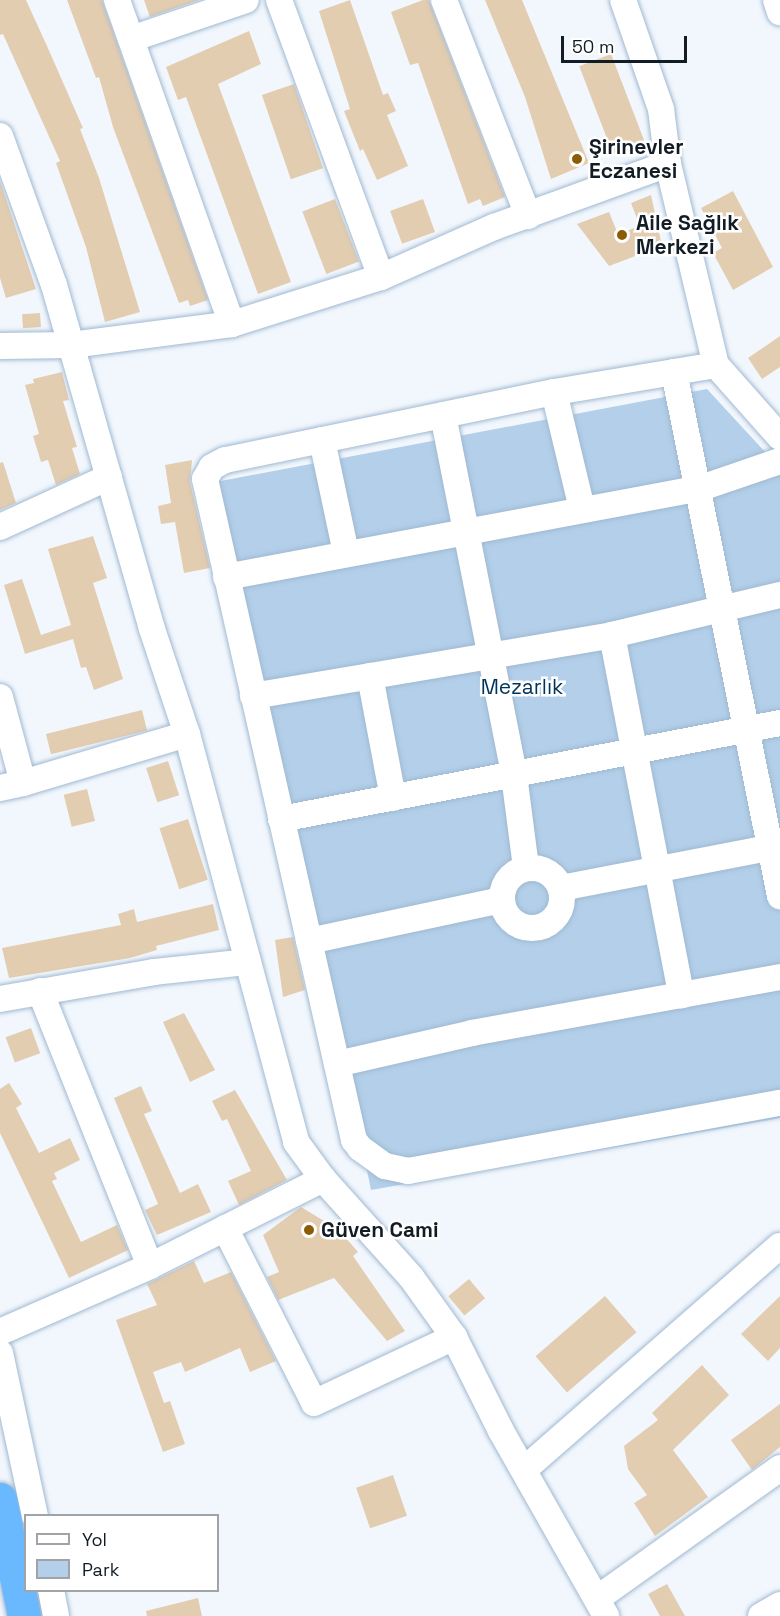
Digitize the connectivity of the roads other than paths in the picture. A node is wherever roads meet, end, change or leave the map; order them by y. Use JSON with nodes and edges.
{"nodes":[{"id":1,"x":117,"y":0,"type":"edge"},
{"id":2,"x":246,"y":0,"type":"edge"},
{"id":3,"x":279,"y":0,"type":"edge"},
{"id":4,"x":444,"y":0,"type":"edge"},
{"id":5,"x":623,"y":0,"type":"edge"},
{"id":6,"x":776,"y":0,"type":"edge"},
{"id":7,"x":780,"y":12,"type":"edge"},
{"id":8,"x":131,"y":39,"type":"junction"},
{"id":9,"x":0,"y":136,"type":"edge"},
{"id":10,"x":668,"y":165,"type":"junction"},
{"id":11,"x":528,"y":216,"type":"junction"},
{"id":12,"x":381,"y":277,"type":"junction"},
{"id":13,"x":232,"y":324,"type":"junction"},
{"id":14,"x":71,"y":345,"type":"junction"},
{"id":15,"x":0,"y":346,"type":"edge"},
{"id":16,"x":716,"y":365,"type":"junction"},
{"id":17,"x":674,"y":372,"type":"junction"},
{"id":18,"x":554,"y":392,"type":"junction"},
{"id":19,"x":444,"y":415,"type":"junction"},
{"id":20,"x":780,"y":437,"type":"edge"},
{"id":21,"x":322,"y":440,"type":"junction"},
{"id":22,"x":780,"y":461,"type":"edge"},
{"id":23,"x":109,"y":477,"type":"junction"},
{"id":24,"x":698,"y":489,"type":"junction"},
{"id":25,"x":582,"y":509,"type":"junction"},
{"id":26,"x":0,"y":527,"type":"edge"},
{"id":27,"x":466,"y":530,"type":"junction"},
{"id":28,"x":346,"y":553,"type":"junction"},
{"id":29,"x":226,"y":577,"type":"junction"},
{"id":30,"x":780,"y":595,"type":"edge"},
{"id":31,"x":723,"y":612,"type":"junction"},
{"id":32,"x":612,"y":635,"type":"junction"},
{"id":33,"x":490,"y":656,"type":"junction"},
{"id":34,"x":370,"y":676,"type":"junction"},
{"id":35,"x":253,"y":696,"type":"junction"},
{"id":36,"x":0,"y":697,"type":"edge"},
{"id":37,"x":780,"y":723,"type":"edge"},
{"id":38,"x":746,"y":729,"type":"junction"},
{"id":39,"x":187,"y":734,"type":"junction"},
{"id":40,"x":634,"y":751,"type":"junction"},
{"id":41,"x":514,"y":775,"type":"junction"},
{"id":42,"x":12,"y":786,"type":"edge"},
{"id":43,"x":393,"y":798,"type":"junction"},
{"id":44,"x":281,"y":819,"type":"junction"},
{"id":45,"x":775,"y":847,"type":"edge"},
{"id":46,"x":526,"y":868,"type":"junction"},
{"id":47,"x":657,"y":870,"type":"junction"},
{"id":48,"x":561,"y":888,"type":"junction"},
{"id":49,"x":780,"y":896,"type":"edge"},
{"id":50,"x":502,"y":900,"type":"junction"},
{"id":51,"x":309,"y":941,"type":"junction"},
{"id":52,"x":247,"y":962,"type":"junction"},
{"id":53,"x":780,"y":977,"type":"edge"},
{"id":54,"x":40,"y":991,"type":"junction"},
{"id":55,"x":681,"y":995,"type":"junction"},
{"id":56,"x":0,"y":999,"type":"edge"},
{"id":57,"x":337,"y":1064,"type":"junction"},
{"id":58,"x":780,"y":1103,"type":"edge"},
{"id":59,"x":323,"y":1179,"type":"junction"},
{"id":60,"x":225,"y":1228,"type":"junction"},
{"id":61,"x":780,"y":1246,"type":"edge"},
{"id":62,"x":150,"y":1266,"type":"junction"},
{"id":63,"x":0,"y":1332,"type":"edge"},
{"id":64,"x":454,"y":1337,"type":"junction"},
{"id":65,"x":0,"y":1353,"type":"edge"},
{"id":66,"x":526,"y":1468,"type":"junction"},
{"id":67,"x":780,"y":1468,"type":"edge"},
{"id":68,"x":0,"y":1499,"type":"edge"},
{"id":69,"x":35,"y":1514,"type":"edge"},
{"id":70,"x":51,"y":1592,"type":"edge"},
{"id":71,"x":780,"y":1605,"type":"edge"},
{"id":72,"x":602,"y":1607,"type":"edge"},
{"id":73,"x":24,"y":1616,"type":"edge"},
{"id":74,"x":56,"y":1616,"type":"edge"},
{"id":75,"x":761,"y":1616,"type":"edge"}],
"edges":[{"from":1,"to":8,"type":"street"},
{"from":2,"to":8,"type":"street"},
{"from":3,"to":12,"type":"street"},
{"from":4,"to":11,"type":"street"},
{"from":5,"to":10,"type":"street"},
{"from":6,"to":7,"type":"street"},
{"from":8,"to":13,"type":"street"},
{"from":9,"to":14,"type":"street"},
{"from":10,"to":11,"type":"street"},
{"from":10,"to":16,"type":"street"},
{"from":11,"to":12,"type":"street"},
{"from":12,"to":13,"type":"street"},
{"from":13,"to":14,"type":"street"},
{"from":14,"to":15,"type":"street"},
{"from":14,"to":23,"type":"street"},
{"from":16,"to":17,"type":"street"},
{"from":16,"to":20,"type":"street"},
{"from":17,"to":18,"type":"street"},
{"from":17,"to":24,"type":"street"},
{"from":18,"to":19,"type":"street"},
{"from":18,"to":25,"type":"street"},
{"from":19,"to":21,"type":"street"},
{"from":19,"to":27,"type":"street"},
{"from":21,"to":28,"type":"street"},
{"from":21,"to":29,"type":"street"},
{"from":22,"to":24,"type":"street"},
{"from":23,"to":26,"type":"street"},
{"from":23,"to":39,"type":"street"},
{"from":24,"to":25,"type":"street"},
{"from":24,"to":31,"type":"street"},
{"from":25,"to":27,"type":"street"},
{"from":27,"to":28,"type":"street"},
{"from":27,"to":33,"type":"street"},
{"from":28,"to":29,"type":"street"},
{"from":29,"to":35,"type":"street"},
{"from":30,"to":31,"type":"street"},
{"from":31,"to":32,"type":"street"},
{"from":31,"to":38,"type":"street"},
{"from":32,"to":33,"type":"street"},
{"from":32,"to":40,"type":"street"},
{"from":33,"to":34,"type":"street"},
{"from":33,"to":41,"type":"street"},
{"from":34,"to":35,"type":"street"},
{"from":34,"to":43,"type":"street"},
{"from":35,"to":44,"type":"street"},
{"from":36,"to":42,"type":"street"},
{"from":37,"to":38,"type":"street"},
{"from":38,"to":40,"type":"street"},
{"from":38,"to":45,"type":"street"},
{"from":39,"to":42,"type":"street"},
{"from":39,"to":52,"type":"street"},
{"from":40,"to":41,"type":"street"},
{"from":40,"to":47,"type":"street"},
{"from":41,"to":43,"type":"street"},
{"from":41,"to":46,"type":"street"},
{"from":43,"to":44,"type":"street"},
{"from":44,"to":51,"type":"street"},
{"from":45,"to":47,"type":"street"},
{"from":45,"to":49,"type":"street"},
{"from":46,"to":48,"type":"street"},
{"from":46,"to":50,"type":"street"},
{"from":47,"to":48,"type":"street"},
{"from":47,"to":55,"type":"street"},
{"from":48,"to":50,"type":"street"},
{"from":50,"to":51,"type":"street"},
{"from":51,"to":57,"type":"street"},
{"from":52,"to":54,"type":"street"},
{"from":52,"to":59,"type":"street"},
{"from":53,"to":55,"type":"street"},
{"from":54,"to":56,"type":"street"},
{"from":54,"to":62,"type":"street"},
{"from":55,"to":57,"type":"street"},
{"from":57,"to":58,"type":"street"},
{"from":59,"to":60,"type":"street"},
{"from":59,"to":64,"type":"street"},
{"from":60,"to":62,"type":"street"},
{"from":60,"to":64,"type":"street"},
{"from":61,"to":66,"type":"street"},
{"from":62,"to":63,"type":"street"},
{"from":64,"to":66,"type":"street"},
{"from":65,"to":69,"type":"street"},
{"from":66,"to":72,"type":"street"},
{"from":67,"to":72,"type":"street"},
{"from":68,"to":73,"type":"highway"},
{"from":70,"to":74,"type":"street"},
{"from":71,"to":75,"type":"street"}]}
